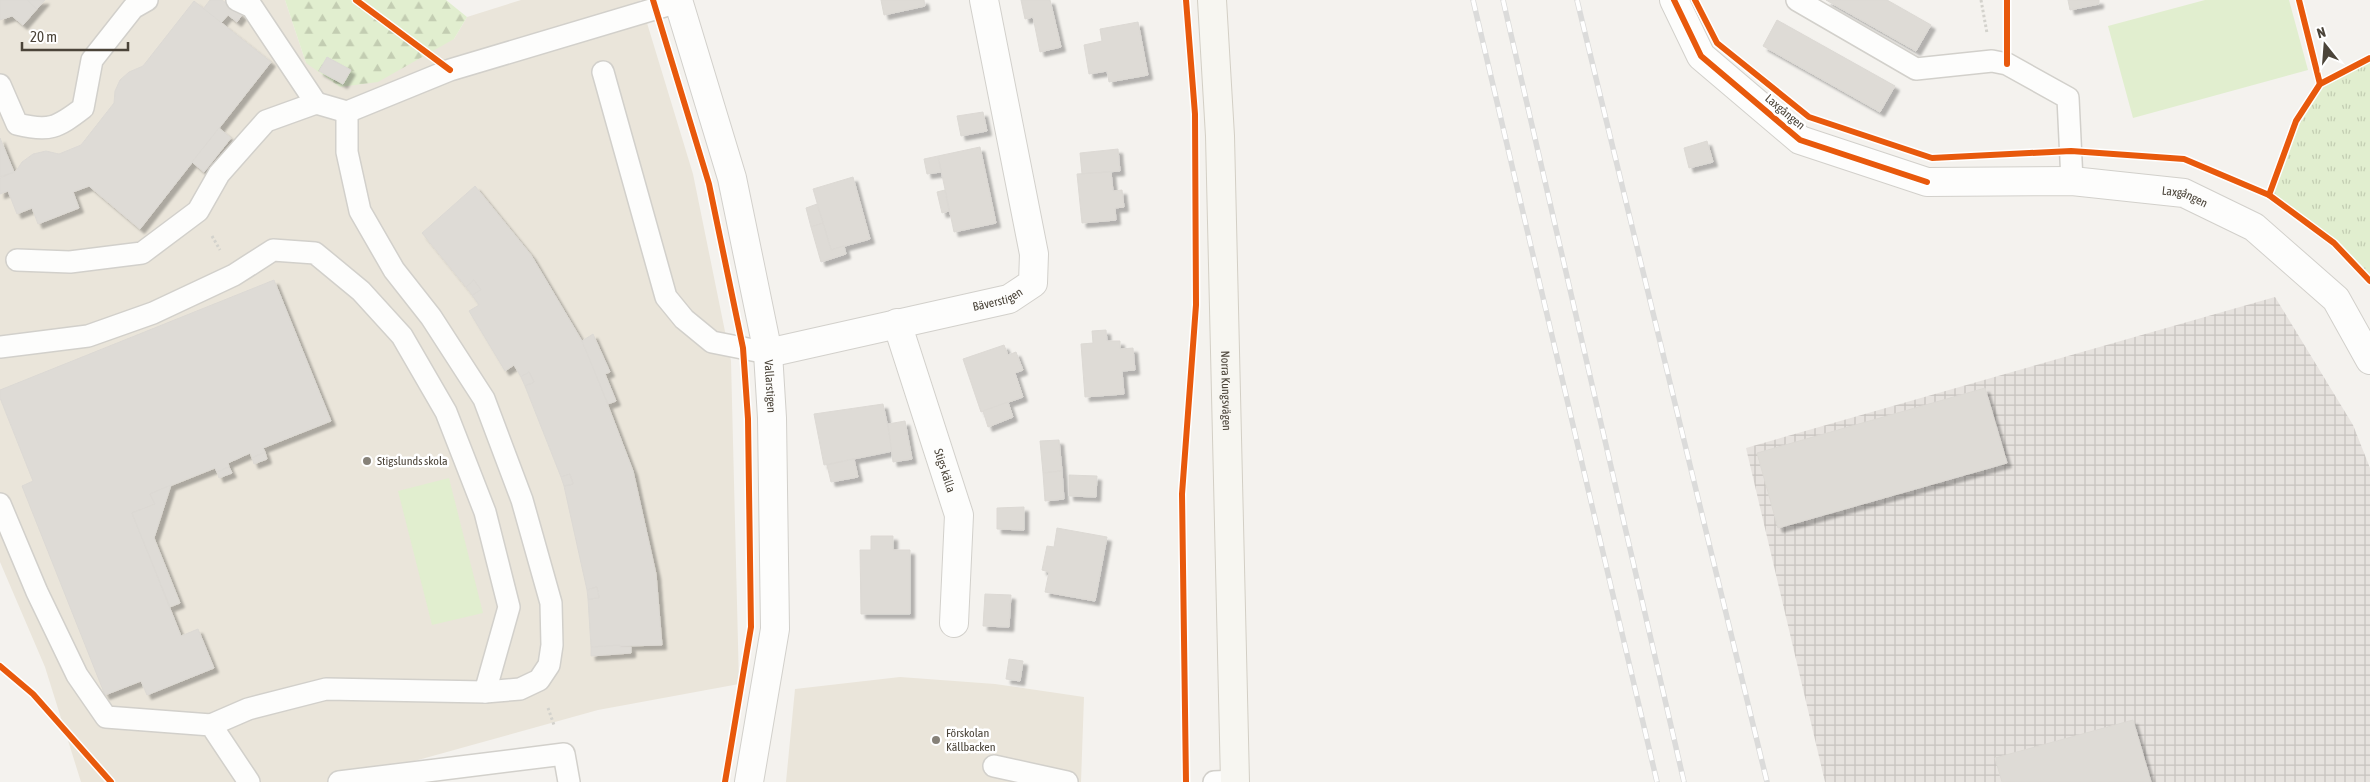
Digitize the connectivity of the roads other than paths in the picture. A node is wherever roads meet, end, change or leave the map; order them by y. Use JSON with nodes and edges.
{"nodes":[{"id":1,"x":147,"y":0,"type":"edge"},
{"id":2,"x":236,"y":0,"type":"edge"},
{"id":3,"x":984,"y":0,"type":"edge"},
{"id":4,"x":1212,"y":0,"type":"edge"},
{"id":5,"x":1674,"y":0,"type":"edge"},
{"id":6,"x":1797,"y":0,"type":"edge"},
{"id":7,"x":678,"y":1,"type":"edge"},
{"id":8,"x":603,"y":72,"type":"dead end"},
{"id":9,"x":0,"y":86,"type":"edge"},
{"id":10,"x":316,"y":103,"type":"junction"},
{"id":11,"x":347,"y":112,"type":"junction"},
{"id":12,"x":2072,"y":181,"type":"junction"},
{"id":13,"x":17,"y":260,"type":"dead end"},
{"id":14,"x":897,"y":323,"type":"junction"},
{"id":15,"x":0,"y":347,"type":"edge"},
{"id":16,"x":768,"y":353,"type":"junction"},
{"id":17,"x":2370,"y":360,"type":"edge"},
{"id":18,"x":0,"y":504,"type":"edge"},
{"id":19,"x":954,"y":624,"type":"dead end"},
{"id":20,"x":485,"y":692,"type":"junction"},
{"id":21,"x":211,"y":725,"type":"junction"},
{"id":22,"x":994,"y":766,"type":"dead end"},
{"id":23,"x":249,"y":782,"type":"edge"},
{"id":24,"x":340,"y":782,"type":"edge"},
{"id":25,"x":568,"y":782,"type":"edge"},
{"id":26,"x":749,"y":782,"type":"edge"},
{"id":27,"x":1067,"y":782,"type":"edge"},
{"id":28,"x":1228,"y":782,"type":"edge"}],
"edges":[{"from":1,"to":9,"type":"lane"},
{"from":2,"to":10,"type":"lane"},
{"from":3,"to":14,"type":"street","name":"Bäverstigen"},
{"from":4,"to":28,"type":"street","name":"Norra Kungsvägen"},
{"from":5,"to":12,"type":"street","name":"Laxgången"},
{"from":6,"to":12,"type":"lane"},
{"from":7,"to":11,"type":"lane"},
{"from":7,"to":16,"type":"street","name":"Vallarstigen"},
{"from":8,"to":16,"type":"lane"},
{"from":10,"to":11,"type":"lane"},
{"from":10,"to":13,"type":"lane"},
{"from":11,"to":20,"type":"lane"},
{"from":12,"to":17,"type":"street","name":"Laxgången"},
{"from":14,"to":16,"type":"street","name":"Bäverstigen"},
{"from":14,"to":19,"type":"street","name":"Stigs källa"},
{"from":15,"to":20,"type":"lane"},
{"from":16,"to":26,"type":"street","name":"Vallarstigen"},
{"from":18,"to":21,"type":"lane"},
{"from":20,"to":21,"type":"lane"},
{"from":21,"to":23,"type":"lane"},
{"from":22,"to":27,"type":"lane"},
{"from":24,"to":25,"type":"lane"}]}
